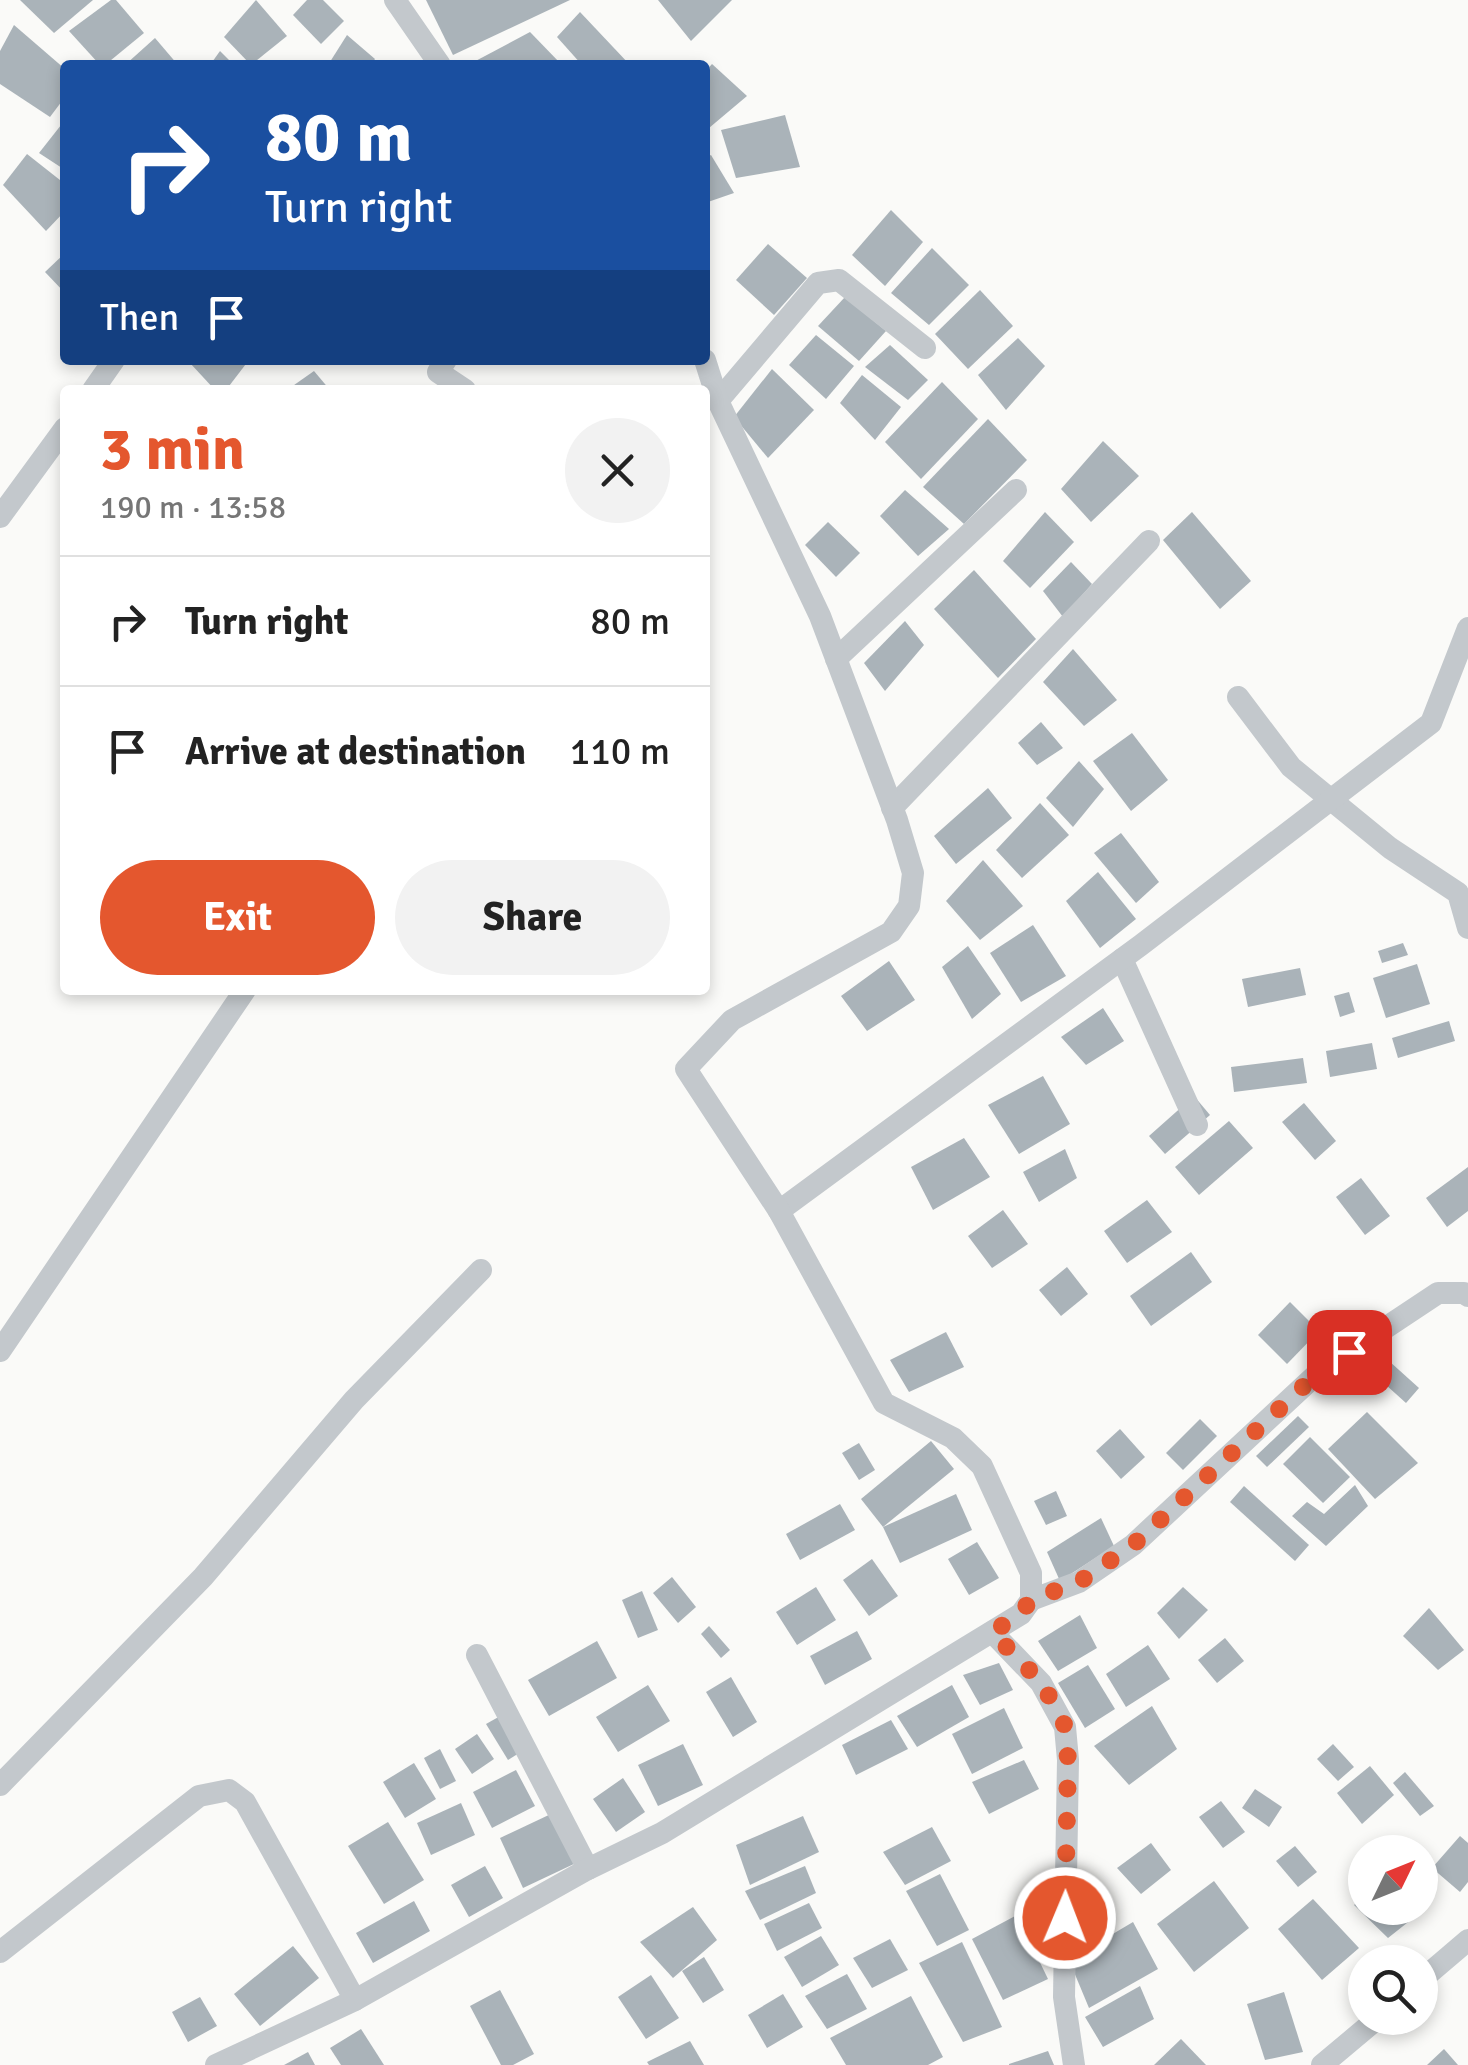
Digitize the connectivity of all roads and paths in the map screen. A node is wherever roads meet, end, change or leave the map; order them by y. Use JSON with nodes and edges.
{"nodes":[{"id":1,"x":395,"y":0,"type":"edge"},
{"id":2,"x":437,"y":60,"type":"edge"},
{"id":3,"x":925,"y":348,"type":"dead end"},
{"id":4,"x":443,"y":365,"type":"edge"},
{"id":5,"x":707,"y":365,"type":"edge"},
{"id":6,"x":458,"y":385,"type":"edge"},
{"id":7,"x":718,"y":401,"type":"junction"},
{"id":8,"x":60,"y":435,"type":"edge"},
{"id":9,"x":1016,"y":490,"type":"dead end"},
{"id":10,"x":0,"y":518,"type":"edge"},
{"id":11,"x":1148,"y":541,"type":"dead end"},
{"id":12,"x":1468,"y":628,"type":"edge"},
{"id":13,"x":836,"y":659,"type":"junction"},
{"id":14,"x":1238,"y":697,"type":"dead end"},
{"id":15,"x":1331,"y":800,"type":"junction"},
{"id":16,"x":892,"y":808,"type":"junction"},
{"id":17,"x":1468,"y":928,"type":"edge"},
{"id":18,"x":1122,"y":959,"type":"junction"},
{"id":19,"x":242,"y":995,"type":"edge"},
{"id":20,"x":1198,"y":1125,"type":"dead end"},
{"id":21,"x":779,"y":1211,"type":"junction"},
{"id":22,"x":481,"y":1270,"type":"dead end"},
{"id":23,"x":1468,"y":1296,"type":"edge"},
{"id":24,"x":0,"y":1350,"type":"edge"},
{"id":25,"x":1030,"y":1600,"type":"junction"},
{"id":26,"x":992,"y":1632,"type":"junction"},
{"id":27,"x":477,"y":1655,"type":"dead end"},
{"id":28,"x":0,"y":1785,"type":"edge"},
{"id":29,"x":588,"y":1870,"type":"junction"},
{"id":30,"x":1468,"y":1940,"type":"edge"},
{"id":31,"x":0,"y":1952,"type":"edge"},
{"id":32,"x":1438,"y":1966,"type":"edge"},
{"id":33,"x":354,"y":2000,"type":"junction"},
{"id":34,"x":1358,"y":2035,"type":"edge"},
{"id":35,"x":216,"y":2065,"type":"edge"},
{"id":36,"x":1074,"y":2065,"type":"edge"},
{"id":37,"x":1322,"y":2065,"type":"edge"}],
"edges":[{"from":1,"to":2,"type":"street"},
{"from":3,"to":7,"type":"street"},
{"from":4,"to":6,"type":"street"},
{"from":5,"to":7,"type":"street"},
{"from":7,"to":13,"type":"street"},
{"from":8,"to":10,"type":"street"},
{"from":9,"to":13,"type":"street"},
{"from":11,"to":16,"type":"street"},
{"from":12,"to":15,"type":"street"},
{"from":13,"to":16,"type":"street"},
{"from":14,"to":15,"type":"street"},
{"from":15,"to":17,"type":"street"},
{"from":15,"to":18,"type":"street"},
{"from":16,"to":21,"type":"street"},
{"from":18,"to":20,"type":"street"},
{"from":18,"to":21,"type":"street"},
{"from":19,"to":24,"type":"street"},
{"from":21,"to":25,"type":"street"},
{"from":22,"to":28,"type":"street"},
{"from":23,"to":25,"type":"street"},
{"from":25,"to":26,"type":"street"},
{"from":26,"to":29,"type":"street"},
{"from":26,"to":36,"type":"street"},
{"from":27,"to":29,"type":"street"},
{"from":29,"to":33,"type":"street"},
{"from":30,"to":32,"type":"street"},
{"from":31,"to":33,"type":"street"},
{"from":33,"to":35,"type":"street"},
{"from":34,"to":37,"type":"street"}]}
